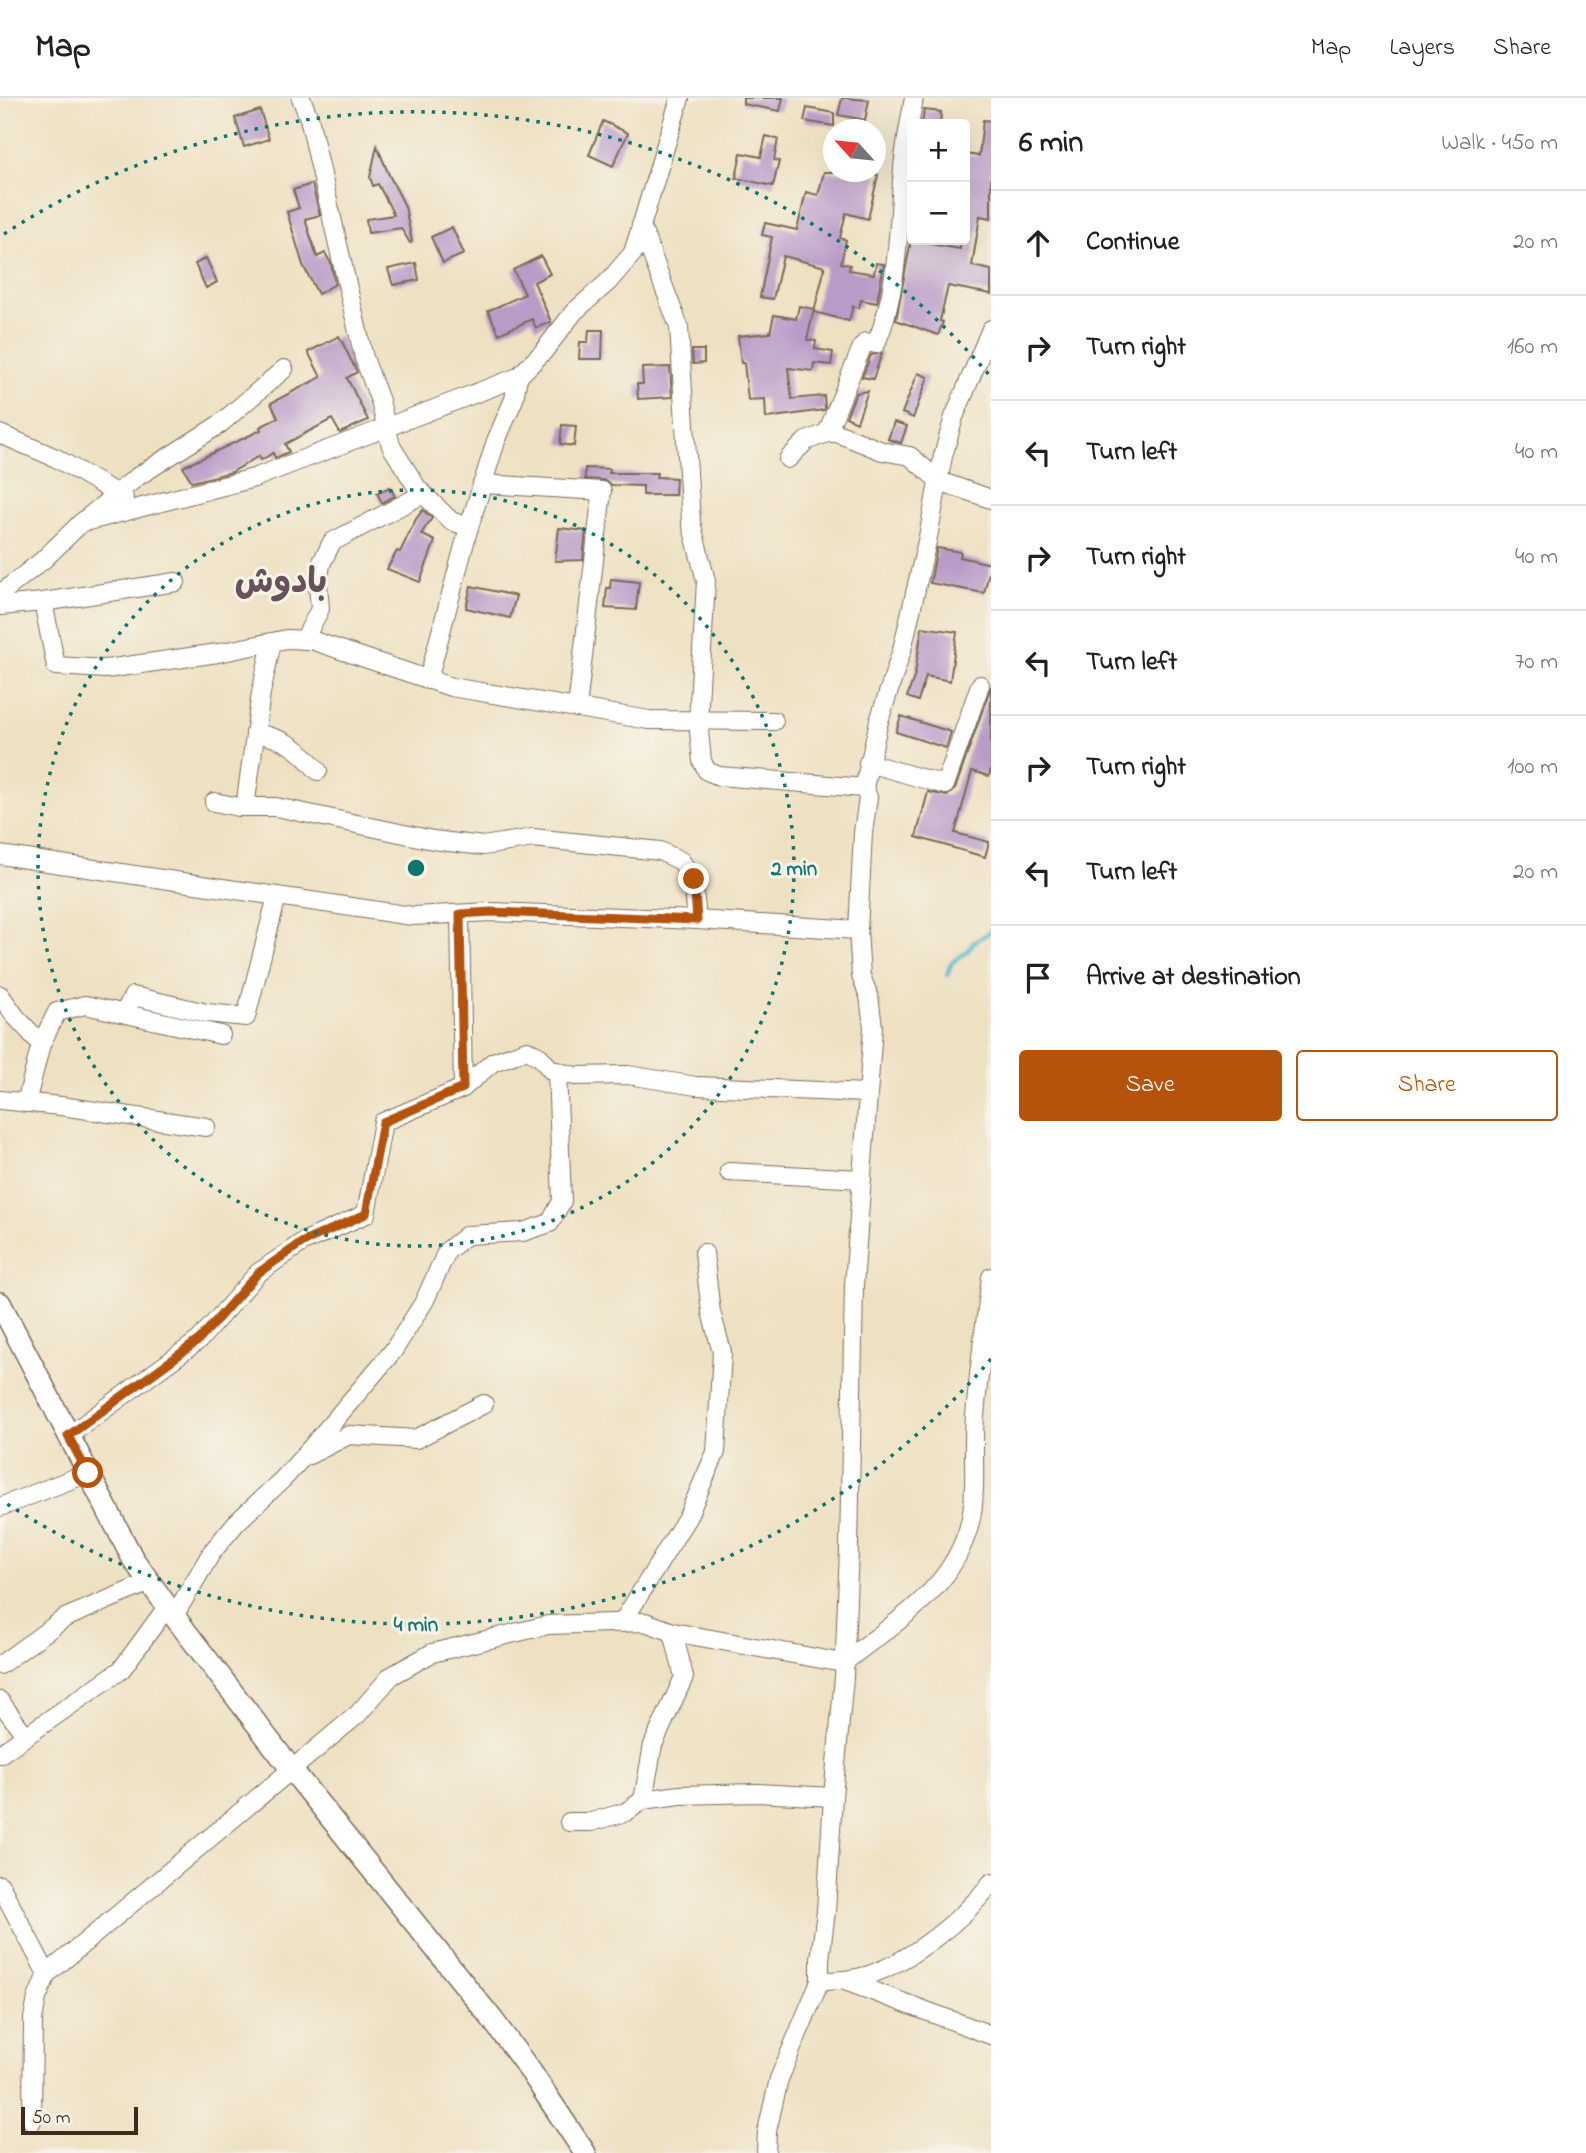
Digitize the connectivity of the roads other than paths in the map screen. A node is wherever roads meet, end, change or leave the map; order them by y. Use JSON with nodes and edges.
{"nodes":[{"id":1,"x":301,"y":98,"type":"edge"},
{"id":2,"x":314,"y":98,"type":"edge"},
{"id":3,"x":680,"y":98,"type":"edge"},
{"id":4,"x":914,"y":98,"type":"edge"},
{"id":5,"x":309,"y":118,"type":"junction"},
{"id":6,"x":641,"y":226,"type":"junction"},
{"id":7,"x":991,"y":329,"type":"edge"},
{"id":8,"x":284,"y":369,"type":"dead end"},
{"id":9,"x":518,"y":377,"type":"junction"},
{"id":10,"x":386,"y":427,"type":"junction"},
{"id":11,"x":827,"y":433,"type":"junction"},
{"id":12,"x":0,"y":434,"type":"edge"},
{"id":13,"x":788,"y":459,"type":"dead end"},
{"id":14,"x":939,"y":481,"type":"junction"},
{"id":15,"x":482,"y":484,"type":"junction"},
{"id":16,"x":117,"y":494,"type":"junction"},
{"id":17,"x":423,"y":494,"type":"junction"},
{"id":18,"x":991,"y":499,"type":"edge"},
{"id":19,"x":139,"y":508,"type":"junction"},
{"id":20,"x":81,"y":523,"type":"junction"},
{"id":21,"x":469,"y":527,"type":"junction"},
{"id":22,"x":176,"y":582,"type":"dead end"},
{"id":23,"x":0,"y":594,"type":"edge"},
{"id":24,"x":43,"y":602,"type":"junction"},
{"id":25,"x":0,"y":606,"type":"edge"},
{"id":26,"x":304,"y":640,"type":"junction"},
{"id":27,"x":272,"y":642,"type":"junction"},
{"id":28,"x":428,"y":680,"type":"junction"},
{"id":29,"x":980,"y":685,"type":"dead end"},
{"id":30,"x":577,"y":708,"type":"junction"},
{"id":31,"x":698,"y":721,"type":"junction"},
{"id":32,"x":774,"y":721,"type":"dead end"},
{"id":33,"x":255,"y":733,"type":"junction"},
{"id":34,"x":868,"y":763,"type":"junction"},
{"id":35,"x":318,"y":771,"type":"dead end"},
{"id":36,"x":864,"y":788,"type":"junction"},
{"id":37,"x":214,"y":802,"type":"dead end"},
{"id":38,"x":245,"y":807,"type":"junction"},
{"id":39,"x":0,"y":855,"type":"edge"},
{"id":40,"x":277,"y":896,"type":"junction"},
{"id":41,"x":460,"y":914,"type":"junction"},
{"id":42,"x":697,"y":920,"type":"junction"},
{"id":43,"x":858,"y":930,"type":"junction"},
{"id":44,"x":0,"y":995,"type":"edge"},
{"id":45,"x":124,"y":1013,"type":"junction"},
{"id":46,"x":221,"y":1035,"type":"dead end"},
{"id":47,"x":41,"y":1044,"type":"junction"},
{"id":48,"x":557,"y":1071,"type":"junction"},
{"id":49,"x":463,"y":1088,"type":"junction"},
{"id":50,"x":867,"y":1093,"type":"junction"},
{"id":51,"x":0,"y":1100,"type":"edge"},
{"id":52,"x":26,"y":1103,"type":"junction"},
{"id":53,"x":206,"y":1127,"type":"dead end"},
{"id":54,"x":729,"y":1172,"type":"dead end"},
{"id":55,"x":862,"y":1179,"type":"junction"},
{"id":56,"x":704,"y":1253,"type":"dead end"},
{"id":57,"x":991,"y":1277,"type":"edge"},
{"id":58,"x":2,"y":1310,"type":"edge"},
{"id":59,"x":484,"y":1404,"type":"dead end"},
{"id":60,"x":68,"y":1436,"type":"junction"},
{"id":61,"x":300,"y":1460,"type":"junction"},
{"id":62,"x":88,"y":1473,"type":"junction"},
{"id":63,"x":0,"y":1507,"type":"edge"},
{"id":64,"x":150,"y":1582,"type":"junction"},
{"id":65,"x":170,"y":1611,"type":"junction"},
{"id":66,"x":622,"y":1622,"type":"junction"},
{"id":67,"x":673,"y":1632,"type":"junction"},
{"id":68,"x":843,"y":1662,"type":"junction"},
{"id":69,"x":0,"y":1665,"type":"edge"},
{"id":70,"x":0,"y":1701,"type":"edge"},
{"id":71,"x":25,"y":1735,"type":"junction"},
{"id":72,"x":0,"y":1754,"type":"edge"},
{"id":73,"x":292,"y":1770,"type":"junction"},
{"id":74,"x":832,"y":1797,"type":"junction"},
{"id":75,"x":643,"y":1800,"type":"junction"},
{"id":76,"x":569,"y":1822,"type":"dead end"},
{"id":77,"x":991,"y":1883,"type":"edge"},
{"id":78,"x":0,"y":1885,"type":"edge"},
{"id":79,"x":47,"y":1974,"type":"junction"},
{"id":80,"x":820,"y":1981,"type":"junction"},
{"id":81,"x":845,"y":1981,"type":"junction"},
{"id":82,"x":991,"y":2035,"type":"edge"},
{"id":83,"x":32,"y":2121,"type":"dead end"},
{"id":84,"x":585,"y":2153,"type":"edge"},
{"id":85,"x":766,"y":2153,"type":"edge"}],
"edges":[{"from":1,"to":5,"type":"street"},
{"from":2,"to":5,"type":"street"},
{"from":3,"to":6,"type":"street"},
{"from":4,"to":11,"type":"street"},
{"from":5,"to":10,"type":"street"},
{"from":6,"to":9,"type":"street"},
{"from":6,"to":31,"type":"street"},
{"from":7,"to":14,"type":"street"},
{"from":8,"to":16,"type":"street"},
{"from":9,"to":10,"type":"street"},
{"from":9,"to":15,"type":"street"},
{"from":10,"to":17,"type":"street"},
{"from":10,"to":19,"type":"street"},
{"from":11,"to":13,"type":"street"},
{"from":11,"to":14,"type":"street"},
{"from":12,"to":16,"type":"street"},
{"from":14,"to":18,"type":"street"},
{"from":14,"to":34,"type":"street"},
{"from":15,"to":21,"type":"street"},
{"from":15,"to":30,"type":"street"},
{"from":16,"to":19,"type":"street"},
{"from":16,"to":20,"type":"street"},
{"from":17,"to":21,"type":"street"},
{"from":17,"to":26,"type":"street"},
{"from":19,"to":20,"type":"street"},
{"from":20,"to":23,"type":"street"},
{"from":21,"to":28,"type":"street"},
{"from":22,"to":24,"type":"street"},
{"from":24,"to":25,"type":"street"},
{"from":24,"to":27,"type":"street"},
{"from":26,"to":27,"type":"street"},
{"from":26,"to":28,"type":"street"},
{"from":27,"to":33,"type":"street"},
{"from":28,"to":30,"type":"street"},
{"from":29,"to":34,"type":"street"},
{"from":30,"to":31,"type":"street"},
{"from":31,"to":32,"type":"street"},
{"from":31,"to":36,"type":"street"},
{"from":33,"to":35,"type":"street"},
{"from":33,"to":38,"type":"street"},
{"from":34,"to":36,"type":"street"},
{"from":36,"to":43,"type":"street"},
{"from":37,"to":38,"type":"street"},
{"from":38,"to":42,"type":"street"},
{"from":39,"to":40,"type":"street"},
{"from":40,"to":41,"type":"street"},
{"from":40,"to":45,"type":"street"},
{"from":41,"to":42,"type":"street"},
{"from":41,"to":49,"type":"street"},
{"from":42,"to":43,"type":"street"},
{"from":43,"to":50,"type":"street"},
{"from":44,"to":47,"type":"street"},
{"from":45,"to":46,"type":"street"},
{"from":45,"to":47,"type":"street"},
{"from":47,"to":52,"type":"street"},
{"from":48,"to":49,"type":"street"},
{"from":48,"to":50,"type":"street"},
{"from":48,"to":61,"type":"street"},
{"from":49,"to":60,"type":"street"},
{"from":50,"to":55,"type":"street"},
{"from":51,"to":52,"type":"street"},
{"from":52,"to":53,"type":"street"},
{"from":54,"to":55,"type":"street"},
{"from":55,"to":68,"type":"street"},
{"from":56,"to":66,"type":"street"},
{"from":57,"to":68,"type":"street"},
{"from":58,"to":60,"type":"street"},
{"from":59,"to":61,"type":"street"},
{"from":60,"to":62,"type":"street"},
{"from":61,"to":65,"type":"street"},
{"from":62,"to":63,"type":"street"},
{"from":62,"to":64,"type":"street"},
{"from":64,"to":65,"type":"street"},
{"from":64,"to":69,"type":"street"},
{"from":65,"to":71,"type":"street"},
{"from":65,"to":73,"type":"street"},
{"from":66,"to":67,"type":"street"},
{"from":66,"to":73,"type":"street"},
{"from":67,"to":68,"type":"street"},
{"from":67,"to":75,"type":"street"},
{"from":68,"to":74,"type":"street"},
{"from":70,"to":71,"type":"street"},
{"from":71,"to":72,"type":"street"},
{"from":73,"to":79,"type":"street"},
{"from":73,"to":84,"type":"street"},
{"from":74,"to":75,"type":"street"},
{"from":74,"to":80,"type":"street"},
{"from":75,"to":76,"type":"street"},
{"from":77,"to":81,"type":"street"},
{"from":78,"to":79,"type":"street"},
{"from":79,"to":83,"type":"street"},
{"from":80,"to":81,"type":"street"},
{"from":80,"to":85,"type":"street"},
{"from":81,"to":82,"type":"street"}]}
